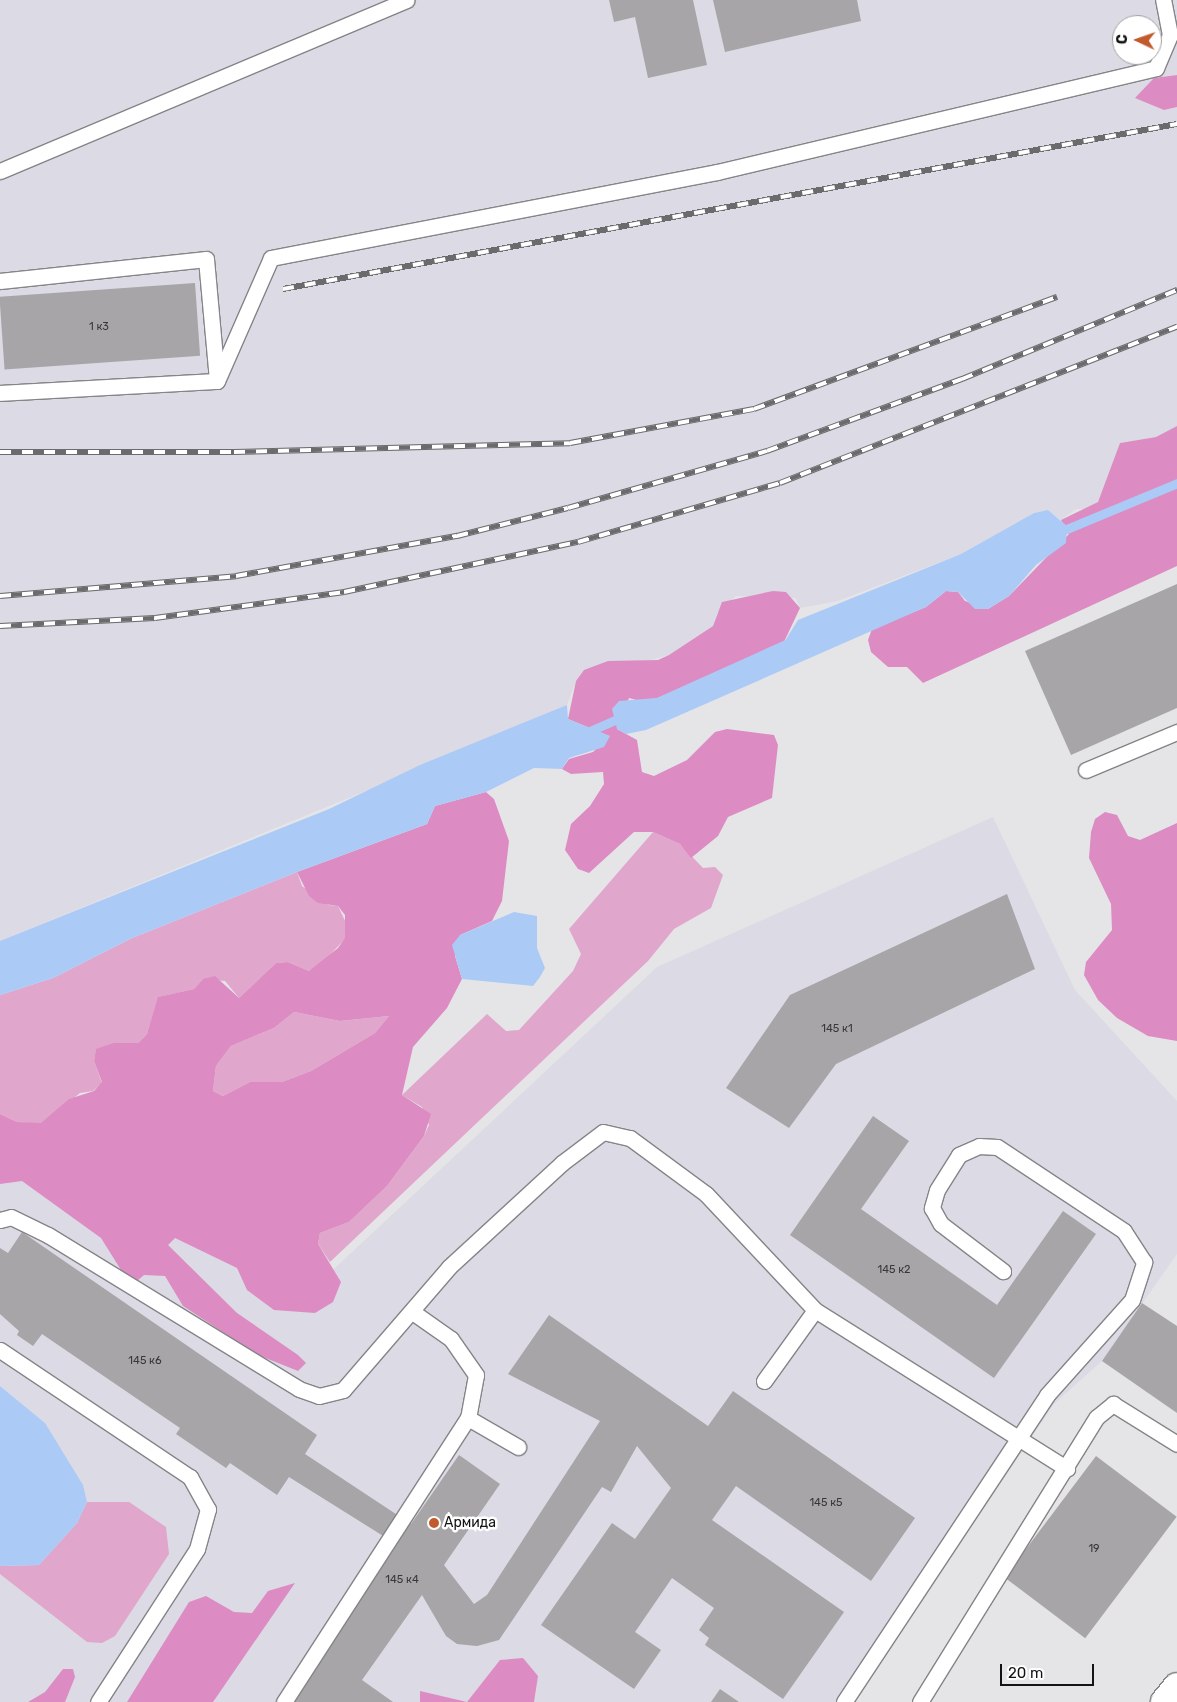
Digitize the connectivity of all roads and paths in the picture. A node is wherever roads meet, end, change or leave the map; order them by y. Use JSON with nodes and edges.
{"nodes":[{"id":1,"x":406,"y":0,"type":"edge"},
{"id":2,"x":1163,"y":0,"type":"edge"},
{"id":3,"x":0,"y":171,"type":"edge"},
{"id":4,"x":0,"y":282,"type":"edge"},
{"id":5,"x":217,"y":380,"type":"junction"},
{"id":6,"x":0,"y":393,"type":"edge"},
{"id":7,"x":1177,"y":732,"type":"edge"},
{"id":8,"x":1086,"y":770,"type":"dead end"},
{"id":9,"x":0,"y":1220,"type":"edge"},
{"id":10,"x":1003,"y":1271,"type":"dead end"},
{"id":11,"x":815,"y":1310,"type":"junction"},
{"id":12,"x":414,"y":1313,"type":"junction"},
{"id":13,"x":0,"y":1350,"type":"edge"},
{"id":14,"x":764,"y":1381,"type":"dead end"},
{"id":15,"x":468,"y":1418,"type":"junction"},
{"id":16,"x":1022,"y":1438,"type":"junction"},
{"id":17,"x":1177,"y":1444,"type":"edge"},
{"id":18,"x":518,"y":1447,"type":"dead end"},
{"id":19,"x":1067,"y":1469,"type":"junction"},
{"id":20,"x":1177,"y":1687,"type":"edge"},
{"id":21,"x":98,"y":1702,"type":"edge"},
{"id":22,"x":284,"y":1702,"type":"edge"},
{"id":23,"x":844,"y":1702,"type":"edge"},
{"id":24,"x":920,"y":1702,"type":"edge"},
{"id":25,"x":1165,"y":1702,"type":"edge"}],
"edges":[{"from":1,"to":3,"type":"lane"},
{"from":2,"to":5,"type":"lane"},
{"from":4,"to":5,"type":"lane"},
{"from":5,"to":6,"type":"lane"},
{"from":7,"to":8,"type":"lane"},
{"from":9,"to":12,"type":"lane"},
{"from":10,"to":16,"type":"lane"},
{"from":11,"to":12,"type":"lane"},
{"from":11,"to":14,"type":"lane"},
{"from":11,"to":16,"type":"lane"},
{"from":12,"to":15,"type":"lane"},
{"from":13,"to":21,"type":"lane"},
{"from":15,"to":18,"type":"lane"},
{"from":15,"to":22,"type":"lane"},
{"from":16,"to":19,"type":"lane"},
{"from":16,"to":23,"type":"lane"},
{"from":17,"to":19,"type":"lane"},
{"from":19,"to":24,"type":"lane"},
{"from":20,"to":25,"type":"street"}]}
